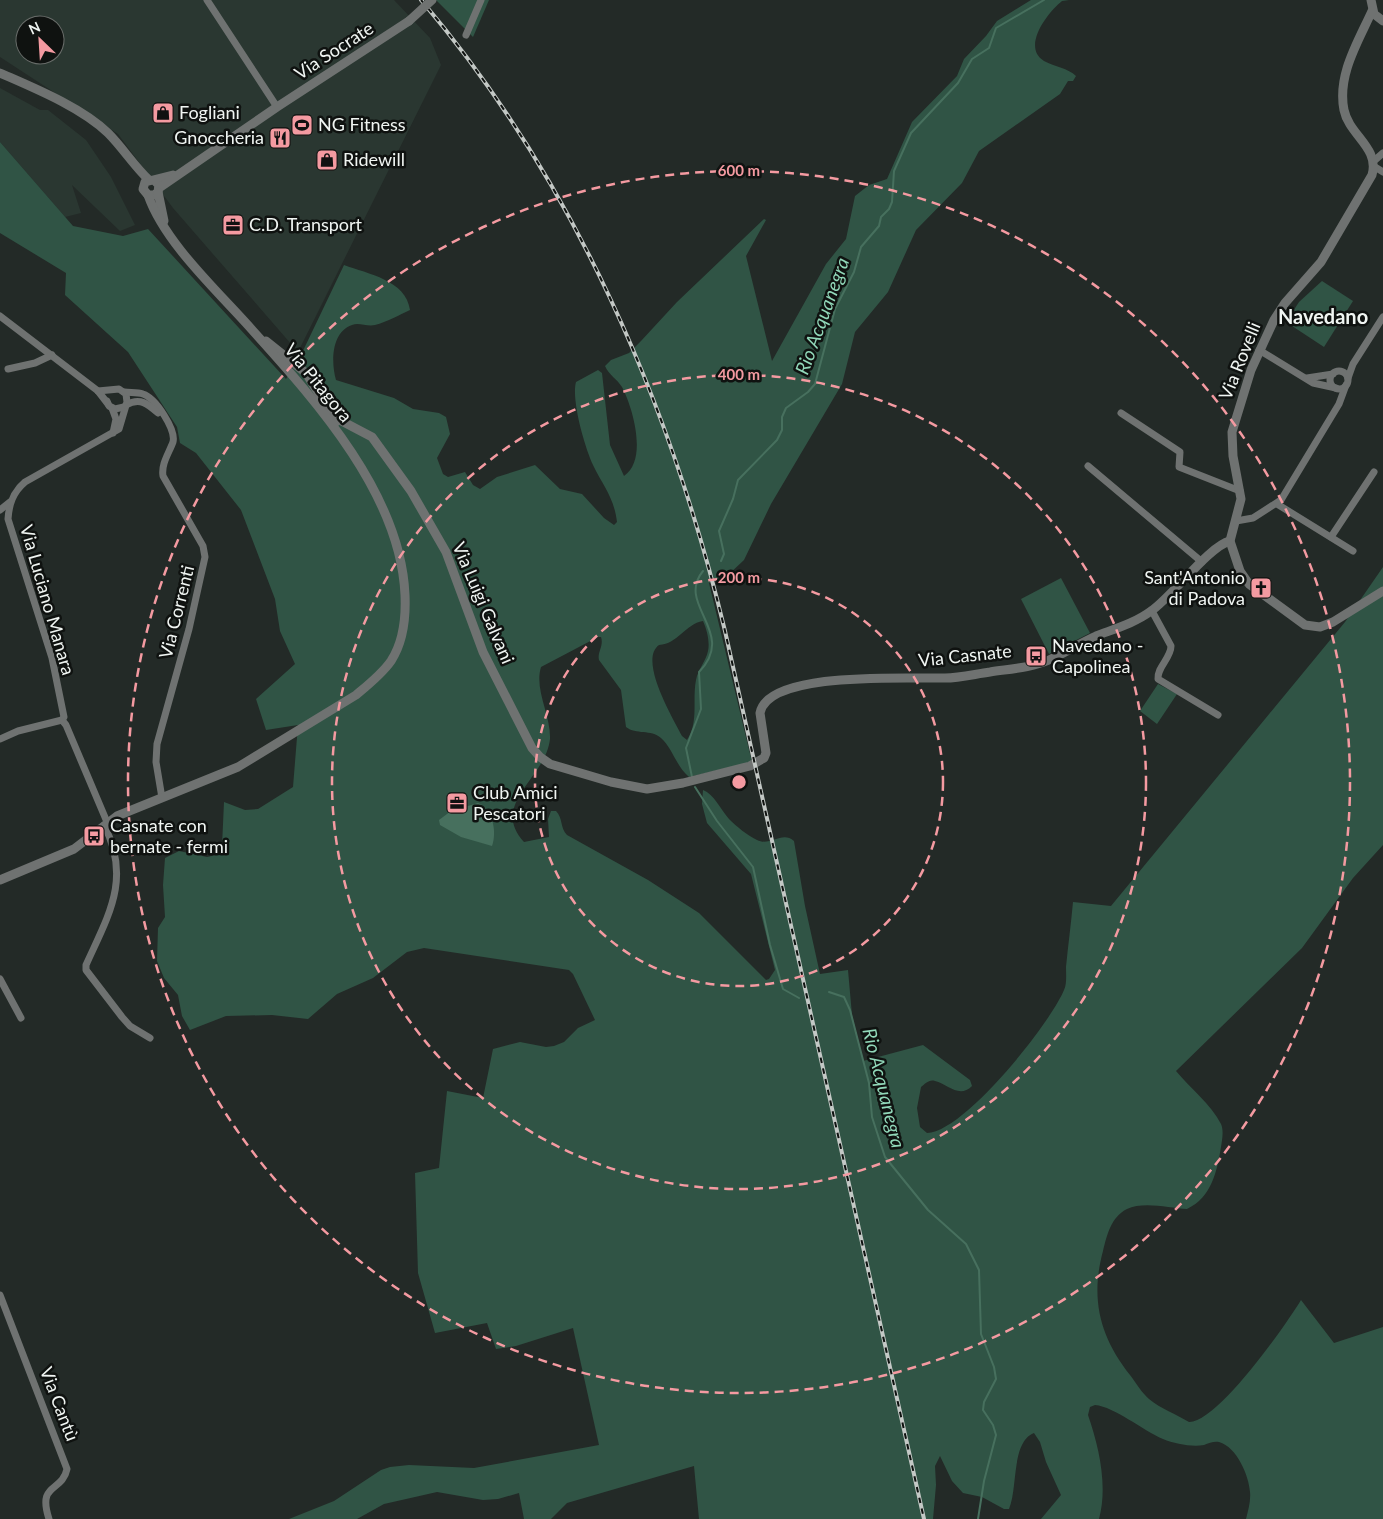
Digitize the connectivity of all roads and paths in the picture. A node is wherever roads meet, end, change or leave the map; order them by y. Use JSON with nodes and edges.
{"nodes":[{"id":1,"x":207,"y":0,"type":"edge"},
{"id":2,"x":432,"y":0,"type":"edge"},
{"id":3,"x":481,"y":0,"type":"edge"},
{"id":4,"x":1372,"y":0,"type":"edge"},
{"id":5,"x":1372,"y":11,"type":"junction"},
{"id":6,"x":1383,"y":21,"type":"edge"},
{"id":7,"x":1362,"y":34,"type":"junction"},
{"id":8,"x":466,"y":35,"type":"dead end"},
{"id":9,"x":0,"y":73,"type":"edge"},
{"id":10,"x":277,"y":107,"type":"junction"},
{"id":11,"x":1383,"y":153,"type":"edge"},
{"id":12,"x":1378,"y":166,"type":"edge"},
{"id":13,"x":176,"y":175,"type":"junction"},
{"id":14,"x":149,"y":181,"type":"junction"},
{"id":15,"x":158,"y":190,"type":"junction"},
{"id":16,"x":148,"y":195,"type":"junction"},
{"id":17,"x":167,"y":228,"type":"junction"},
{"id":18,"x":0,"y":316,"type":"edge"},
{"id":19,"x":1383,"y":317,"type":"edge"},
{"id":20,"x":256,"y":333,"type":"junction"},
{"id":21,"x":1259,"y":350,"type":"junction"},
{"id":22,"x":52,"y":355,"type":"junction"},
{"id":23,"x":1353,"y":364,"type":"junction"},
{"id":24,"x":301,"y":368,"type":"junction"},
{"id":25,"x":8,"y":369,"type":"dead end"},
{"id":26,"x":1341,"y":371,"type":"junction"},
{"id":27,"x":1332,"y":374,"type":"junction"},
{"id":28,"x":292,"y":377,"type":"junction"},
{"id":29,"x":1304,"y":377,"type":"junction"},
{"id":30,"x":311,"y":379,"type":"junction"},
{"id":31,"x":1347,"y":382,"type":"junction"},
{"id":32,"x":300,"y":386,"type":"junction"},
{"id":33,"x":1336,"y":388,"type":"junction"},
{"id":34,"x":98,"y":391,"type":"junction"},
{"id":35,"x":110,"y":392,"type":"junction"},
{"id":36,"x":124,"y":392,"type":"junction"},
{"id":37,"x":110,"y":406,"type":"junction"},
{"id":38,"x":125,"y":406,"type":"junction"},
{"id":39,"x":1122,"y":413,"type":"dead end"},
{"id":40,"x":163,"y":416,"type":"junction"},
{"id":41,"x":334,"y":417,"type":"junction"},
{"id":42,"x":113,"y":432,"type":"junction"},
{"id":43,"x":342,"y":439,"type":"junction"},
{"id":44,"x":1088,"y":466,"type":"dead end"},
{"id":45,"x":1374,"y":472,"type":"dead end"},
{"id":46,"x":1240,"y":491,"type":"junction"},
{"id":47,"x":10,"y":502,"type":"junction"},
{"id":48,"x":1277,"y":504,"type":"junction"},
{"id":49,"x":0,"y":510,"type":"edge"},
{"id":50,"x":1236,"y":521,"type":"junction"},
{"id":51,"x":1331,"y":536,"type":"junction"},
{"id":52,"x":1230,"y":541,"type":"junction"},
{"id":53,"x":1353,"y":551,"type":"dead end"},
{"id":54,"x":1202,"y":562,"type":"junction"},
{"id":55,"x":1383,"y":591,"type":"edge"},
{"id":56,"x":1152,"y":611,"type":"junction"},
{"id":57,"x":1218,"y":715,"type":"dead end"},
{"id":58,"x":62,"y":720,"type":"junction"},
{"id":59,"x":0,"y":738,"type":"edge"},
{"id":60,"x":700,"y":780,"type":"joint"},
{"id":61,"x":162,"y":798,"type":"junction"},
{"id":62,"x":106,"y":824,"type":"junction"},
{"id":63,"x":0,"y":880,"type":"edge"},
{"id":64,"x":0,"y":978,"type":"edge"},
{"id":65,"x":21,"y":1018,"type":"dead end"},
{"id":66,"x":150,"y":1038,"type":"dead end"},
{"id":67,"x":0,"y":1295,"type":"edge"},
{"id":68,"x":3,"y":1311,"type":"edge"},
{"id":69,"x":49,"y":1519,"type":"edge"}],
"edges":[{"from":1,"to":10,"type":"street"},
{"from":2,"to":10,"type":"street","name":"Via Socrate","bridge":true},
{"from":3,"to":8,"type":"street"},
{"from":4,"to":5,"type":"street"},
{"from":5,"to":6,"type":"street"},
{"from":5,"to":7,"type":"street"},
{"from":6,"to":7,"type":"street"},
{"from":7,"to":12,"type":"street"},
{"from":9,"to":14,"type":"street"},
{"from":10,"to":13,"type":"street","name":"Via Socrate"},
{"from":11,"to":12,"type":"street","name":"Via Rovelli"},
{"from":12,"to":21,"type":"street","name":"Via Rovelli"},
{"from":13,"to":14,"type":"street","name":"Via Socrate"},
{"from":13,"to":15,"type":"street","name":"Via Socrate"},
{"from":14,"to":15,"type":"street","name":"Via Pitagora"},
{"from":14,"to":16,"type":"street","name":"Via Pitagora"},
{"from":15,"to":16,"type":"street"},
{"from":15,"to":17,"type":"street","name":"Via Pitagora"},
{"from":16,"to":17,"type":"street","name":"Via Pitagora"},
{"from":17,"to":20,"type":"street","name":"Via Pitagora"},
{"from":18,"to":22,"type":"street"},
{"from":19,"to":23,"type":"street"},
{"from":20,"to":24,"type":"street","name":"Via Pitagora"},
{"from":20,"to":28,"type":"street","name":"Via Pitagora"},
{"from":21,"to":29,"type":"street"},
{"from":21,"to":46,"type":"street","name":"Via Rovelli"},
{"from":22,"to":25,"type":"street"},
{"from":22,"to":34,"type":"street"},
{"from":23,"to":26,"type":"street"},
{"from":23,"to":31,"type":"street"},
{"from":24,"to":28,"type":"street"},
{"from":24,"to":30,"type":"street","name":"Via Pitagora"},
{"from":26,"to":27,"type":"street"},
{"from":26,"to":31,"type":"street"},
{"from":27,"to":29,"type":"street"},
{"from":27,"to":33,"type":"street"},
{"from":28,"to":32,"type":"street","name":"Via Pitagora"},
{"from":29,"to":33,"type":"street"},
{"from":30,"to":32,"type":"street"},
{"from":30,"to":41,"type":"street","name":"Via Pitagora"},
{"from":31,"to":33,"type":"street"},
{"from":31,"to":48,"type":"street"},
{"from":32,"to":43,"type":"street","name":"Via Pitagora"},
{"from":34,"to":35,"type":"street"},
{"from":34,"to":37,"type":"street"},
{"from":35,"to":36,"type":"street"},
{"from":35,"to":37,"type":"street"},
{"from":36,"to":38,"type":"street"},
{"from":36,"to":40,"type":"street","name":"Via Correnti"},
{"from":37,"to":38,"type":"street"},
{"from":37,"to":42,"type":"street"},
{"from":38,"to":40,"type":"street","name":"Via Correnti"},
{"from":38,"to":42,"type":"street"},
{"from":39,"to":46,"type":"street"},
{"from":40,"to":61,"type":"street","name":"Via Correnti"},
{"from":41,"to":43,"type":"street","name":"Via Pitagora"},
{"from":41,"to":60,"type":"street","name":"Via Luigi Galvani"},
{"from":42,"to":47,"type":"street"},
{"from":43,"to":61,"type":"street"},
{"from":44,"to":54,"type":"street"},
{"from":45,"to":51,"type":"street"},
{"from":46,"to":50,"type":"street","name":"Via Rovelli"},
{"from":47,"to":49,"type":"street"},
{"from":47,"to":58,"type":"street","name":"Via Luciano Manara"},
{"from":48,"to":50,"type":"street"},
{"from":48,"to":51,"type":"street"},
{"from":50,"to":52,"type":"street","name":"Via Rovelli"},
{"from":51,"to":53,"type":"street"},
{"from":52,"to":54,"type":"street","name":"Via Casnate"},
{"from":52,"to":55,"type":"street"},
{"from":54,"to":56,"type":"street","name":"Via Casnate"},
{"from":56,"to":57,"type":"street"},
{"from":56,"to":60,"type":"street","name":"Via Casnate"},
{"from":58,"to":59,"type":"street"},
{"from":58,"to":62,"type":"street","name":"Via Luciano Manara"},
{"from":61,"to":62,"type":"street"},
{"from":62,"to":63,"type":"street"},
{"from":62,"to":66,"type":"street","name":"Via Luciano Manara"},
{"from":64,"to":65,"type":"street"},
{"from":67,"to":68,"type":"street","name":"Via Cantù"},
{"from":68,"to":69,"type":"street","name":"Via Cantù"}]}
